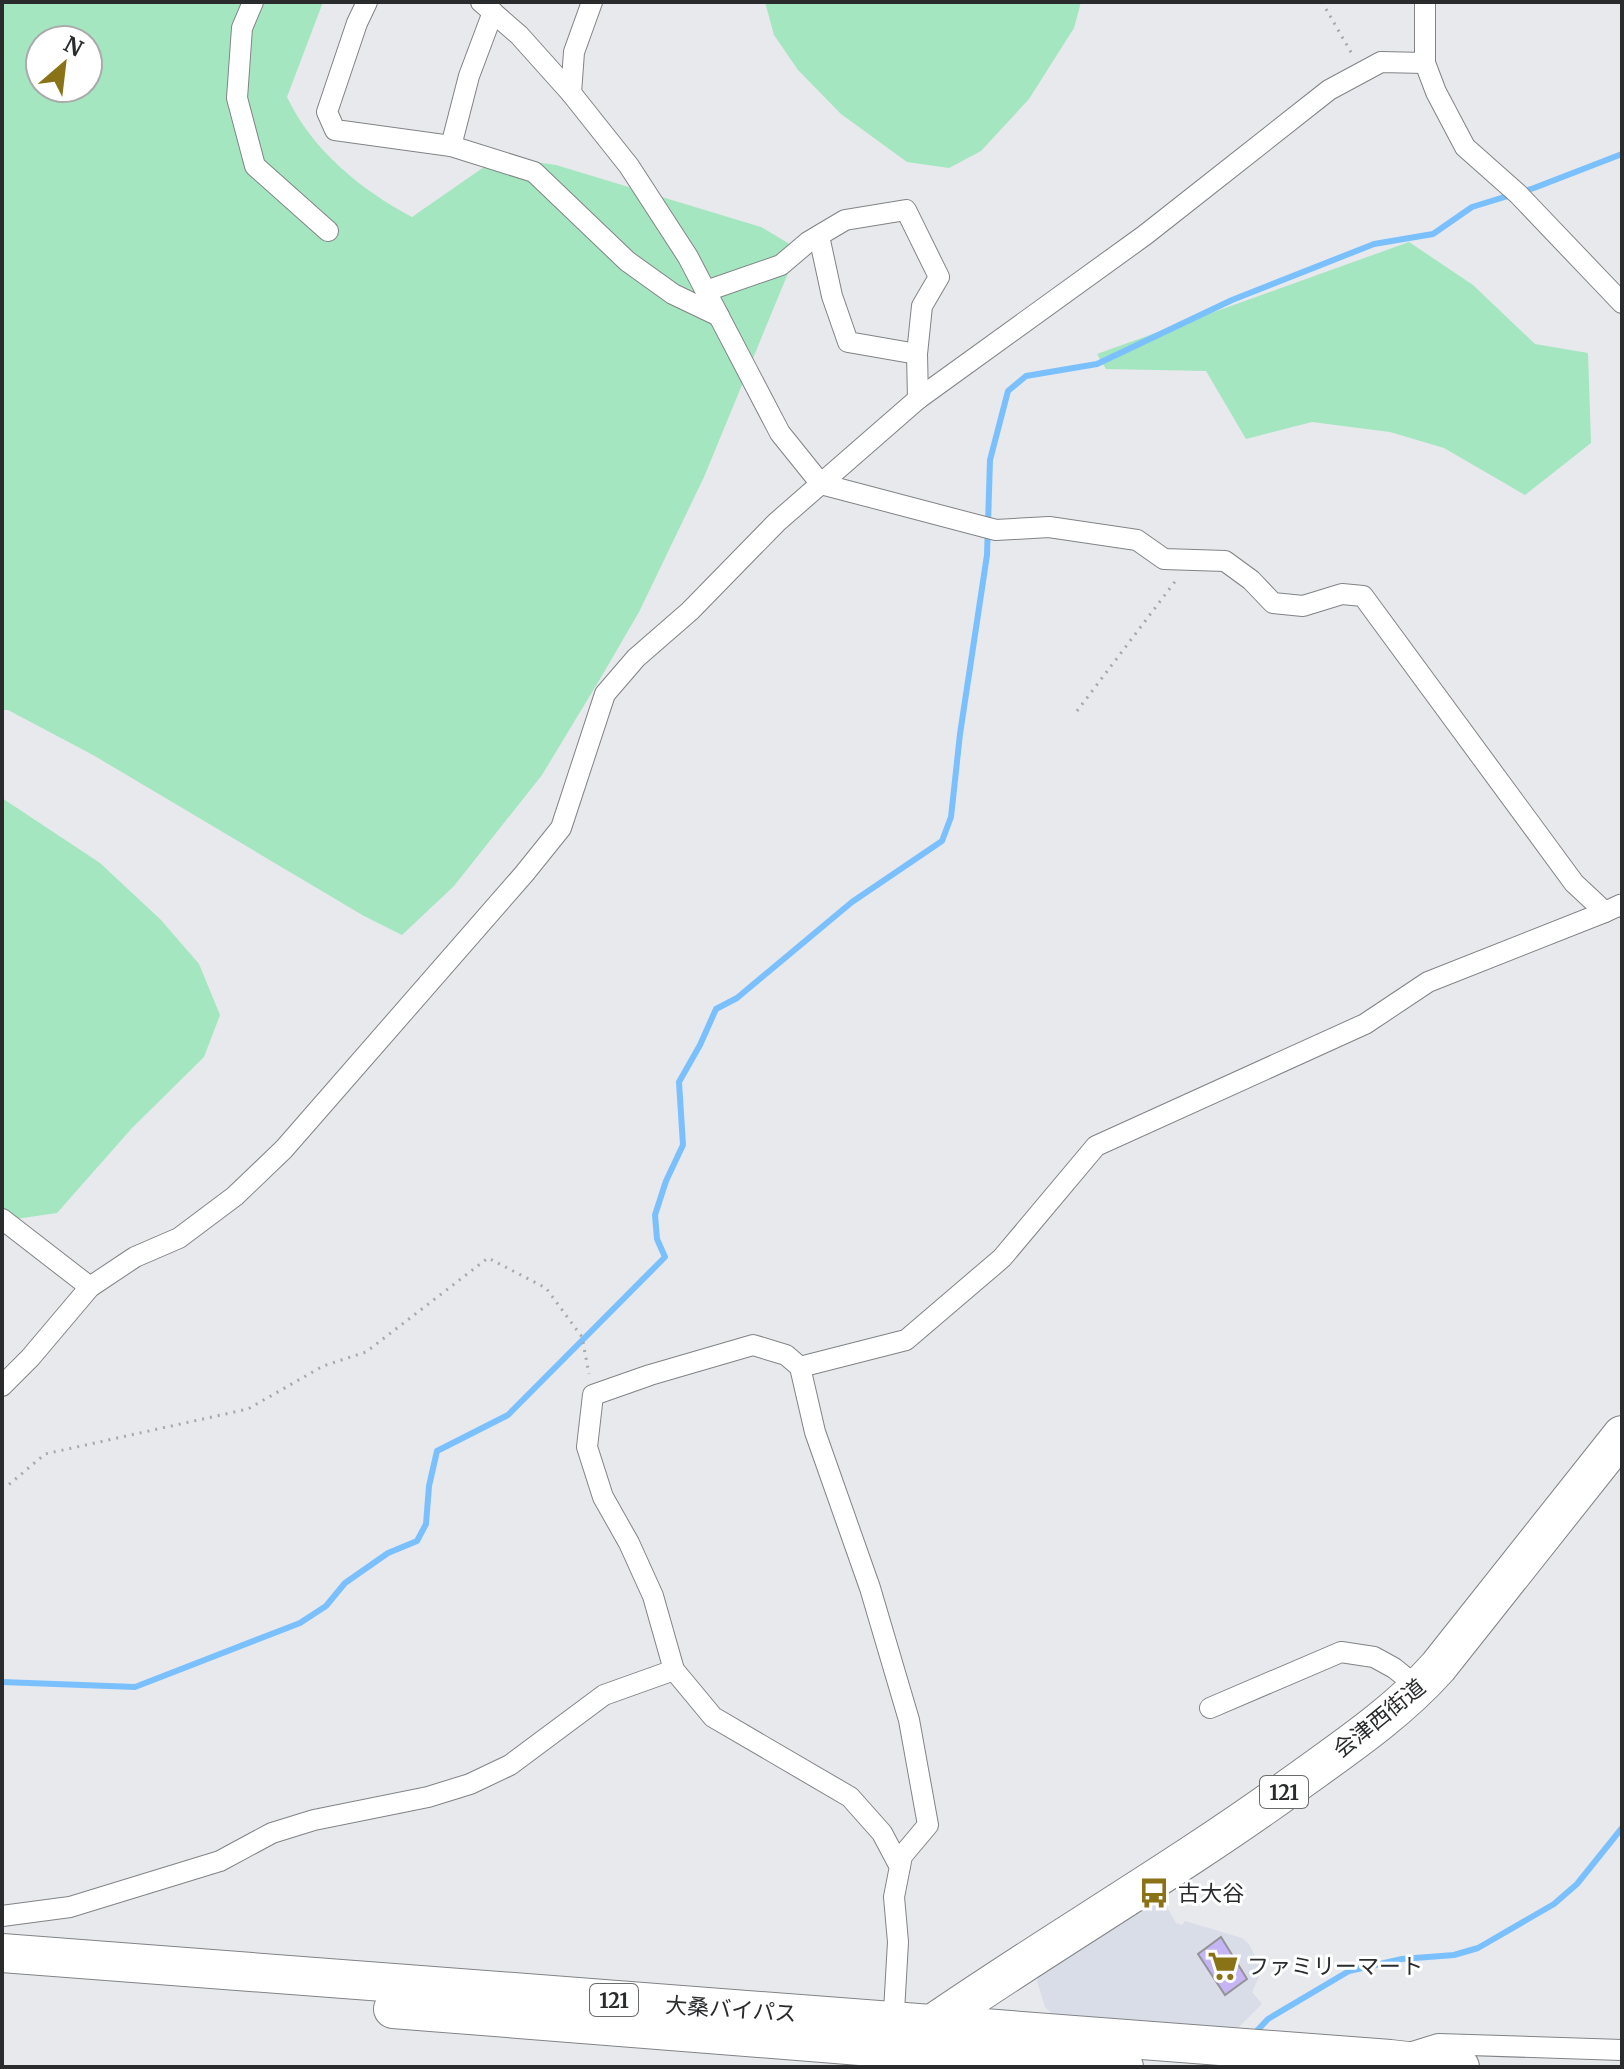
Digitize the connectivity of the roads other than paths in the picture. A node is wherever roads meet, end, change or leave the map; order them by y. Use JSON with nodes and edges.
{"nodes":[{"id":1,"x":253,"y":2,"type":"edge"},
{"id":2,"x":367,"y":2,"type":"edge"},
{"id":3,"x":592,"y":2,"type":"edge"},
{"id":4,"x":1425,"y":2,"type":"edge"},
{"id":5,"x":487,"y":7,"type":"edge"},
{"id":6,"x":1425,"y":63,"type":"junction"},
{"id":7,"x":571,"y":93,"type":"junction"},
{"id":8,"x":451,"y":146,"type":"junction"},
{"id":9,"x":328,"y":231,"type":"dead end"},
{"id":10,"x":819,"y":236,"type":"junction"},
{"id":11,"x":706,"y":291,"type":"junction"},
{"id":12,"x":1622,"y":303,"type":"edge"},
{"id":13,"x":719,"y":316,"type":"junction"},
{"id":14,"x":917,"y":354,"type":"junction"},
{"id":15,"x":918,"y":399,"type":"junction"},
{"id":16,"x":821,"y":484,"type":"junction"},
{"id":17,"x":1617,"y":907,"type":"edge"},
{"id":18,"x":2,"y":1219,"type":"edge"},
{"id":19,"x":90,"y":1287,"type":"junction"},
{"id":20,"x":800,"y":1367,"type":"junction"},
{"id":21,"x":2,"y":1386,"type":"edge"},
{"id":22,"x":1622,"y":1435,"type":"edge"},
{"id":23,"x":674,"y":1670,"type":"junction"},
{"id":24,"x":1419,"y":1688,"type":"junction"},
{"id":25,"x":1210,"y":1708,"type":"dead end"},
{"id":26,"x":900,"y":1867,"type":"junction"},
{"id":27,"x":2,"y":1916,"type":"edge"},
{"id":28,"x":2,"y":1953,"type":"edge"},
{"id":29,"x":1035,"y":1954,"type":"junction"},
{"id":30,"x":2,"y":1978,"type":"edge"},
{"id":31,"x":390,"y":1996,"type":"junction"},
{"id":32,"x":931,"y":2024,"type":"junction"},
{"id":33,"x":1035,"y":2032,"type":"junction"},
{"id":34,"x":769,"y":2040,"type":"junction"},
{"id":35,"x":887,"y":2046,"type":"edge"},
{"id":36,"x":1622,"y":2050,"type":"edge"},
{"id":37,"x":1374,"y":2061,"type":"edge"},
{"id":38,"x":820,"y":2067,"type":"edge"},
{"id":39,"x":1124,"y":2067,"type":"edge"},
{"id":40,"x":1460,"y":2067,"type":"edge"}],
"edges":[{"from":1,"to":9,"type":"street"},
{"from":2,"to":8,"type":"street"},
{"from":3,"to":7,"type":"street"},
{"from":4,"to":6,"type":"street"},
{"from":5,"to":7,"type":"street"},
{"from":5,"to":8,"type":"street"},
{"from":6,"to":12,"type":"street"},
{"from":6,"to":15,"type":"street"},
{"from":7,"to":11,"type":"street"},
{"from":8,"to":13,"type":"street"},
{"from":10,"to":11,"type":"street"},
{"from":10,"to":14,"type":"street"},
{"from":10,"to":14,"type":"street"},
{"from":11,"to":13,"type":"street"},
{"from":13,"to":16,"type":"street"},
{"from":14,"to":15,"type":"street"},
{"from":15,"to":16,"type":"street"},
{"from":16,"to":17,"type":"street"},
{"from":16,"to":19,"type":"street"},
{"from":17,"to":20,"type":"street"},
{"from":18,"to":19,"type":"street"},
{"from":19,"to":21,"type":"street"},
{"from":20,"to":23,"type":"street"},
{"from":20,"to":26,"type":"street"},
{"from":22,"to":24,"type":"highway","name":"会津西街道","number":"121"},
{"from":23,"to":26,"type":"street"},
{"from":23,"to":27,"type":"street"},
{"from":24,"to":25,"type":"street"},
{"from":24,"to":29,"type":"highway","name":"会津西街道","number":"121"},
{"from":26,"to":35,"type":"street"},
{"from":28,"to":31,"type":"highway","name":"大桑バイパス","number":"121"},
{"from":29,"to":32,"type":"highway","name":"会津西街道","number":"121"},
{"from":29,"to":33,"type":"highway"},
{"from":30,"to":31,"type":"highway","name":"大桑バイパス","number":"121"},
{"from":31,"to":34,"type":"highway","name":"大桑バイパス","number":"121"},
{"from":31,"to":35,"type":"highway","name":"大桑バイパス","number":"121"},
{"from":32,"to":33,"type":"highway"},
{"from":32,"to":35,"type":"highway","name":"会津西街道","number":"121"},
{"from":33,"to":37,"type":"highway"},
{"from":34,"to":35,"type":"highway","name":"大桑バイパス","number":"121"},
{"from":34,"to":38,"type":"highway"},
{"from":35,"to":39,"type":"highway","name":"大桑バイパス","number":"121"},
{"from":36,"to":37,"type":"street"},
{"from":37,"to":40,"type":"highway"}]}
